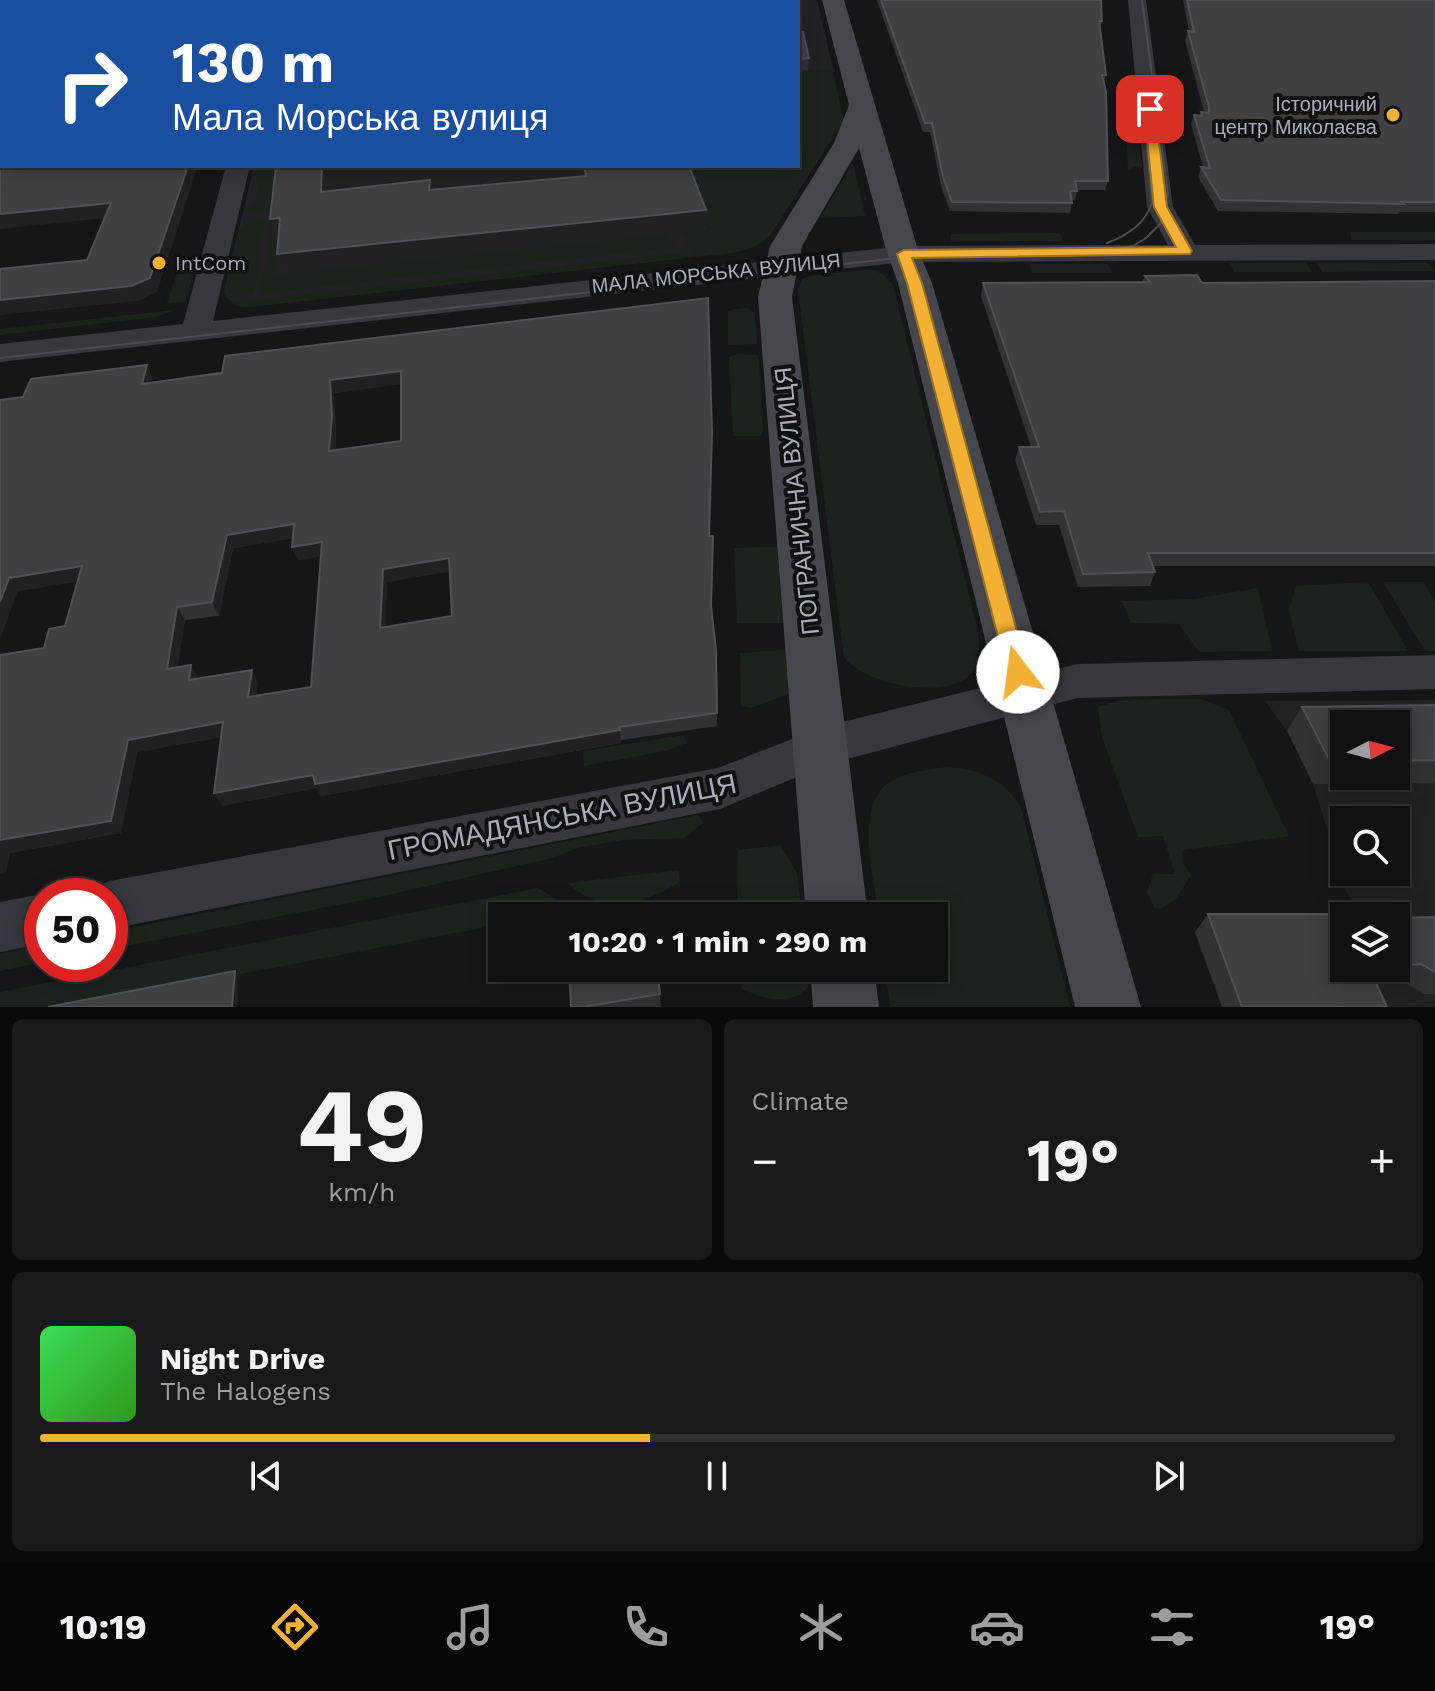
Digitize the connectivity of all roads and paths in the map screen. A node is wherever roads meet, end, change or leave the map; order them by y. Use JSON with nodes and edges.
{"nodes":[{"id":1,"x":833,"y":0,"type":"edge"},
{"id":2,"x":1137,"y":0,"type":"edge"},
{"id":3,"x":861,"y":106,"type":"junction"},
{"id":4,"x":237,"y":168,"type":"edge"},
{"id":5,"x":1185,"y":251,"type":"junction"},
{"id":6,"x":1435,"y":252,"type":"edge"},
{"id":7,"x":904,"y":254,"type":"junction"},
{"id":8,"x":782,"y":265,"type":"junction"},
{"id":9,"x":196,"y":331,"type":"junction"},
{"id":10,"x":0,"y":353,"type":"edge"},
{"id":11,"x":1435,"y":672,"type":"edge"},
{"id":12,"x":1025,"y":697,"type":"junction"},
{"id":13,"x":822,"y":746,"type":"junction"},
{"id":14,"x":128,"y":902,"type":"edge"},
{"id":15,"x":836,"y":902,"type":"edge"},
{"id":16,"x":24,"y":922,"type":"edge"},
{"id":17,"x":0,"y":927,"type":"edge"},
{"id":18,"x":843,"y":982,"type":"edge"},
{"id":19,"x":846,"y":1007,"type":"edge"},
{"id":20,"x":1108,"y":1007,"type":"edge"}],
"edges":[{"from":1,"to":3,"type":"main road"},
{"from":2,"to":5,"type":"street"},
{"from":3,"to":7,"type":"main road"},
{"from":3,"to":8,"type":"main road","name":"ПОГРАНИЧНА ВУЛИЦЯ"},
{"from":4,"to":9,"type":"street"},
{"from":5,"to":6,"type":"street","name":"МАЛА МОРСЬКА ВУЛИЦЯ"},
{"from":5,"to":7,"type":"street","name":"МАЛА МОРСЬКА ВУЛИЦЯ"},
{"from":7,"to":8,"type":"street","name":"МАЛА МОРСЬКА ВУЛИЦЯ"},
{"from":7,"to":12,"type":"main road"},
{"from":8,"to":9,"type":"street","name":"МАЛА МОРСЬКА ВУЛИЦЯ"},
{"from":8,"to":13,"type":"main road","name":"ПОГРАНИЧНА ВУЛИЦЯ"},
{"from":9,"to":10,"type":"street","name":"МАЛА МОРСЬКА ВУЛИЦЯ"},
{"from":11,"to":12,"type":"street","name":"ГРОМАДЯНСЬКА ВУЛИЦЯ"},
{"from":12,"to":13,"type":"street","name":"ГРОМАДЯНСЬКА ВУЛИЦЯ"},
{"from":12,"to":20,"type":"main road"},
{"from":13,"to":14,"type":"street","name":"ГРОМАДЯНСЬКА ВУЛИЦЯ"},
{"from":13,"to":15,"type":"main road","name":"ПОГРАНИЧНА ВУЛИЦЯ"},
{"from":16,"to":17,"type":"street"},
{"from":18,"to":19,"type":"main road"}]}
